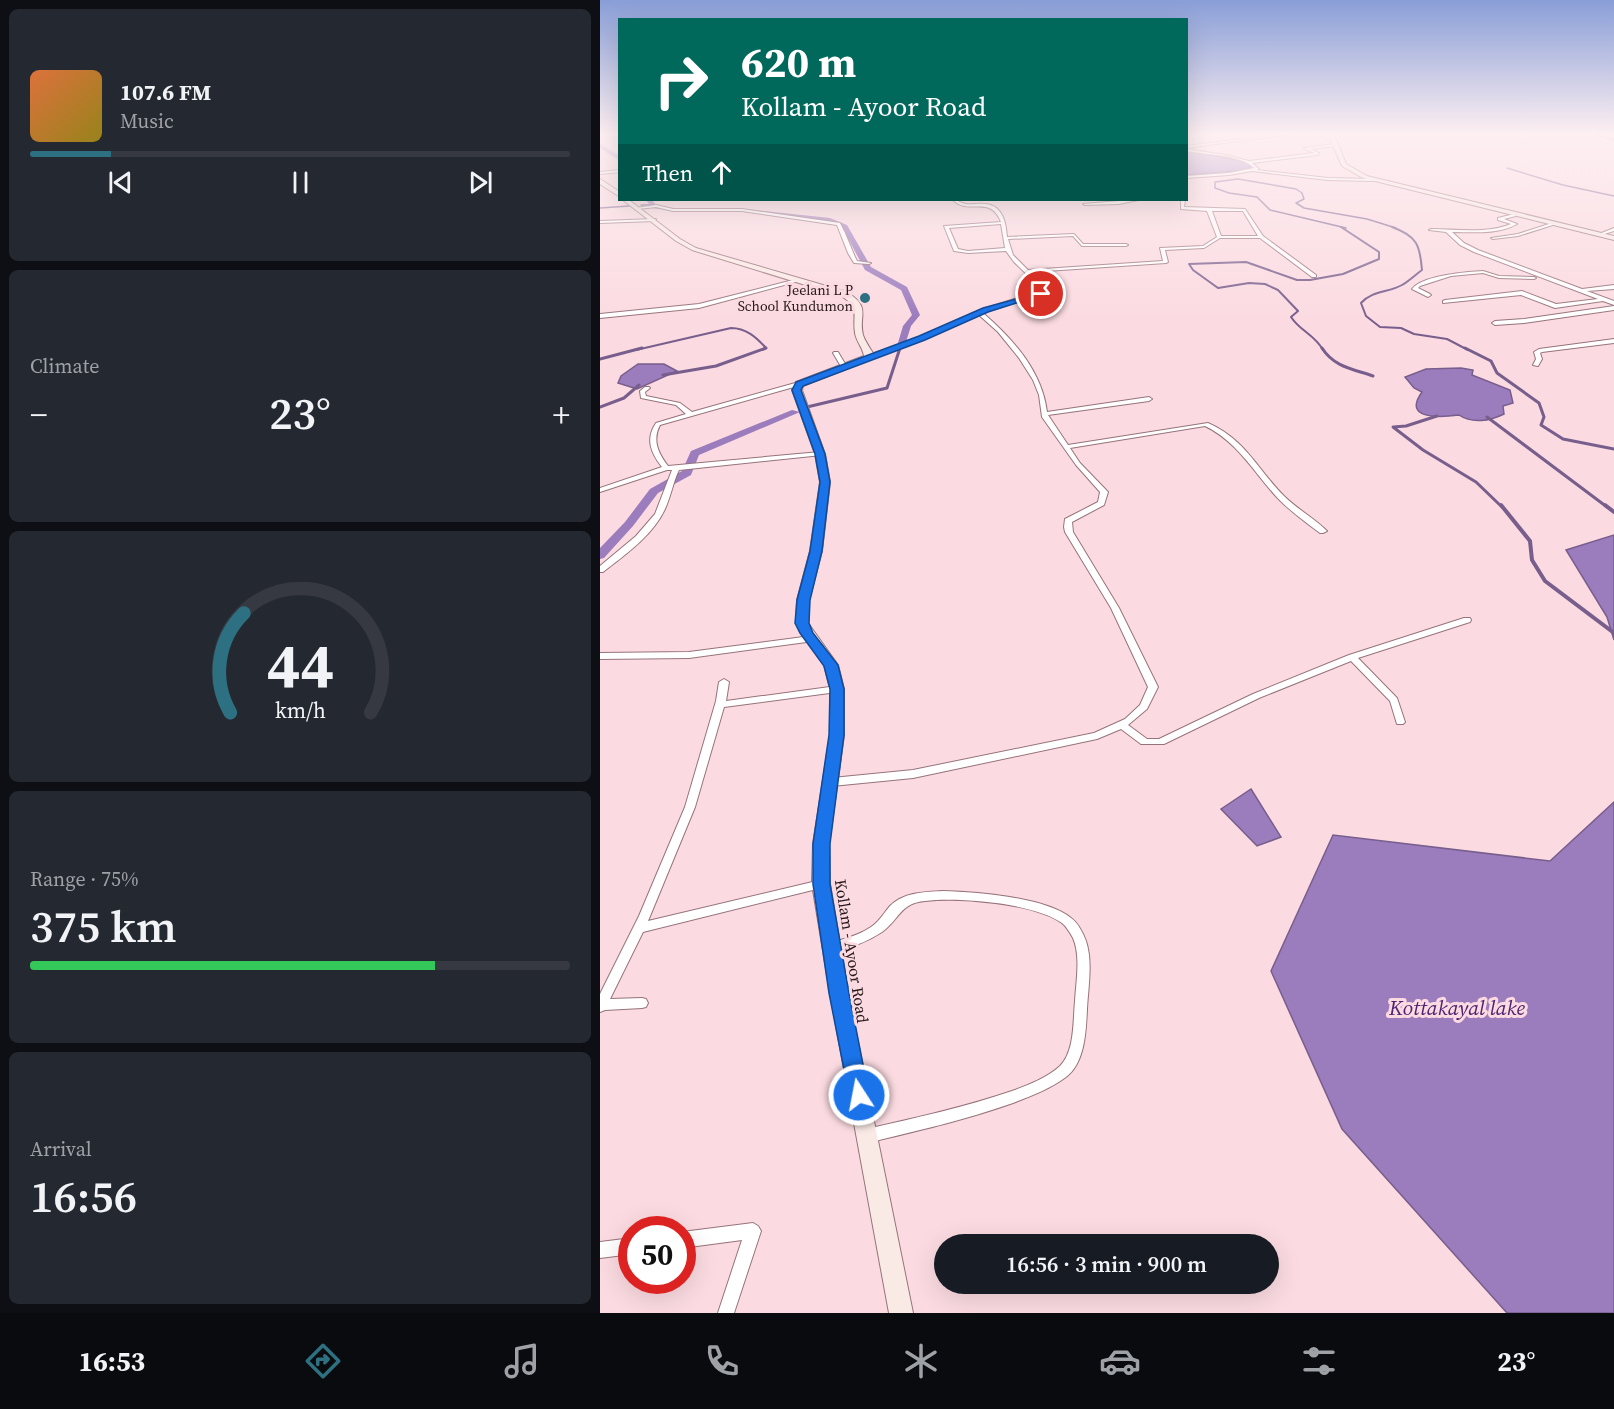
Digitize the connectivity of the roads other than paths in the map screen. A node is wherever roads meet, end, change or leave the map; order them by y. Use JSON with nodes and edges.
{"nodes":[{"id":1,"x":1437,"y":195,"type":"edge"},
{"id":2,"x":957,"y":201,"type":"edge"},
{"id":3,"x":1131,"y":201,"type":"edge"},
{"id":4,"x":1183,"y":201,"type":"edge"},
{"id":5,"x":632,"y":204,"type":"edge"},
{"id":6,"x":1085,"y":204,"type":"dead end"},
{"id":7,"x":1209,"y":210,"type":"junction"},
{"id":8,"x":1514,"y":214,"type":"junction"},
{"id":9,"x":654,"y":220,"type":"junction"},
{"id":10,"x":600,"y":222,"type":"edge"},
{"id":11,"x":1004,"y":223,"type":"junction"},
{"id":12,"x":1554,"y":224,"type":"junction"},
{"id":13,"x":1614,"y":229,"type":"edge"},
{"id":14,"x":1431,"y":230,"type":"dead end"},
{"id":15,"x":1447,"y":230,"type":"junction"},
{"id":16,"x":1601,"y":234,"type":"junction"},
{"id":17,"x":1219,"y":237,"type":"junction"},
{"id":18,"x":1261,"y":237,"type":"junction"},
{"id":19,"x":1006,"y":238,"type":"junction"},
{"id":20,"x":1493,"y":238,"type":"dead end"},
{"id":21,"x":1614,"y":238,"type":"edge"},
{"id":22,"x":1126,"y":244,"type":"dead end"},
{"id":23,"x":1008,"y":249,"type":"junction"},
{"id":24,"x":869,"y":263,"type":"dead end"},
{"id":25,"x":1028,"y":270,"type":"junction"},
{"id":26,"x":1314,"y":276,"type":"dead end"},
{"id":27,"x":797,"y":280,"type":"junction"},
{"id":28,"x":1548,"y":280,"type":"junction"},
{"id":29,"x":1614,"y":287,"type":"edge"},
{"id":30,"x":1579,"y":291,"type":"junction"},
{"id":31,"x":1428,"y":295,"type":"dead end"},
{"id":32,"x":1603,"y":299,"type":"junction"},
{"id":33,"x":1445,"y":302,"type":"dead end"},
{"id":34,"x":1614,"y":306,"type":"edge"},
{"id":35,"x":980,"y":313,"type":"junction"},
{"id":36,"x":600,"y":316,"type":"edge"},
{"id":37,"x":1495,"y":323,"type":"dead end"},
{"id":38,"x":1614,"y":341,"type":"edge"},
{"id":39,"x":836,"y":353,"type":"dead end"},
{"id":40,"x":868,"y":356,"type":"junction"},
{"id":41,"x":1536,"y":365,"type":"dead end"},
{"id":42,"x":844,"y":367,"type":"junction"},
{"id":43,"x":799,"y":384,"type":"junction"},
{"id":44,"x":647,"y":388,"type":"dead end"},
{"id":45,"x":1149,"y":399,"type":"dead end"},
{"id":46,"x":690,"y":414,"type":"junction"},
{"id":47,"x":1044,"y":414,"type":"junction"},
{"id":48,"x":1067,"y":447,"type":"junction"},
{"id":49,"x":820,"y":454,"type":"junction"},
{"id":50,"x":666,"y":468,"type":"junction"},
{"id":51,"x":677,"y":468,"type":"junction"},
{"id":52,"x":600,"y":490,"type":"edge"},
{"id":53,"x":1323,"y":531,"type":"dead end"},
{"id":54,"x":600,"y":570,"type":"edge"},
{"id":55,"x":1467,"y":620,"type":"dead end"},
{"id":56,"x":811,"y":639,"type":"junction"},
{"id":57,"x":600,"y":656,"type":"edge"},
{"id":58,"x":1352,"y":657,"type":"junction"},
{"id":59,"x":723,"y":682,"type":"dead end"},
{"id":60,"x":837,"y":689,"type":"junction"},
{"id":61,"x":719,"y":705,"type":"junction"},
{"id":62,"x":1400,"y":722,"type":"dead end"},
{"id":63,"x":1122,"y":724,"type":"junction"},
{"id":64,"x":832,"y":782,"type":"junction"},
{"id":65,"x":822,"y":884,"type":"junction"},
{"id":66,"x":639,"y":928,"type":"junction"},
{"id":67,"x":832,"y":947,"type":"junction"},
{"id":68,"x":642,"y":1003,"type":"dead end"},
{"id":69,"x":600,"y":1006,"type":"edge"},
{"id":70,"x":867,"y":1136,"type":"junction"},
{"id":71,"x":696,"y":1238,"type":"edge"},
{"id":72,"x":618,"y":1248,"type":"edge"},
{"id":73,"x":600,"y":1250,"type":"edge"},
{"id":74,"x":726,"y":1313,"type":"edge"},
{"id":75,"x":901,"y":1313,"type":"edge"}],
"edges":[{"from":1,"to":8,"type":"main road"},
{"from":2,"to":11,"type":"street"},
{"from":3,"to":6,"type":"street"},
{"from":4,"to":7,"type":"street"},
{"from":5,"to":9,"type":"main road"},
{"from":5,"to":24,"type":"street"},
{"from":7,"to":17,"type":"street"},
{"from":7,"to":18,"type":"street"},
{"from":8,"to":12,"type":"main road"},
{"from":8,"to":15,"type":"street"},
{"from":9,"to":10,"type":"street"},
{"from":9,"to":27,"type":"main road"},
{"from":11,"to":19,"type":"street"},
{"from":11,"to":23,"type":"street"},
{"from":12,"to":16,"type":"main road"},
{"from":12,"to":20,"type":"street"},
{"from":13,"to":16,"type":"street"},
{"from":14,"to":15,"type":"street"},
{"from":15,"to":28,"type":"street"},
{"from":16,"to":21,"type":"main road"},
{"from":17,"to":18,"type":"street"},
{"from":17,"to":25,"type":"street"},
{"from":18,"to":26,"type":"street"},
{"from":19,"to":22,"type":"street"},
{"from":19,"to":23,"type":"street"},
{"from":23,"to":25,"type":"street"},
{"from":25,"to":35,"type":"street"},
{"from":27,"to":36,"type":"street"},
{"from":27,"to":40,"type":"main road"},
{"from":28,"to":30,"type":"street"},
{"from":28,"to":31,"type":"street"},
{"from":29,"to":30,"type":"street"},
{"from":30,"to":32,"type":"street"},
{"from":32,"to":33,"type":"street"},
{"from":32,"to":34,"type":"street"},
{"from":34,"to":37,"type":"street"},
{"from":35,"to":40,"type":"street"},
{"from":35,"to":47,"type":"street"},
{"from":38,"to":41,"type":"street"},
{"from":39,"to":42,"type":"street"},
{"from":40,"to":42,"type":"main road"},
{"from":42,"to":43,"type":"main road"},
{"from":43,"to":46,"type":"street"},
{"from":43,"to":49,"type":"main road","name":"Kollam - Ayoor Road"},
{"from":44,"to":46,"type":"street"},
{"from":45,"to":47,"type":"street"},
{"from":46,"to":50,"type":"street"},
{"from":47,"to":48,"type":"street"},
{"from":48,"to":53,"type":"street"},
{"from":48,"to":63,"type":"street"},
{"from":49,"to":51,"type":"street"},
{"from":49,"to":56,"type":"main road","name":"Kollam - Ayoor Road"},
{"from":50,"to":51,"type":"street"},
{"from":50,"to":52,"type":"street"},
{"from":51,"to":54,"type":"street"},
{"from":55,"to":58,"type":"street"},
{"from":56,"to":57,"type":"street"},
{"from":56,"to":60,"type":"main road","name":"Kollam - Ayoor Road"},
{"from":58,"to":62,"type":"street"},
{"from":58,"to":63,"type":"street"},
{"from":59,"to":61,"type":"street"},
{"from":60,"to":61,"type":"street"},
{"from":60,"to":64,"type":"main road","name":"Kollam - Ayoor Road"},
{"from":61,"to":66,"type":"street"},
{"from":63,"to":64,"type":"street"},
{"from":64,"to":65,"type":"main road","name":"Kollam - Ayoor Road"},
{"from":65,"to":66,"type":"street"},
{"from":65,"to":67,"type":"main road","name":"Kollam - Ayoor Road"},
{"from":66,"to":69,"type":"street"},
{"from":67,"to":70,"type":"main road","name":"Kollam - Ayoor Road"},
{"from":67,"to":70,"type":"street"},
{"from":68,"to":69,"type":"street"},
{"from":70,"to":75,"type":"main road","name":"Kollam - Ayoor Road"},
{"from":71,"to":74,"type":"street"},
{"from":72,"to":73,"type":"street"}]}
